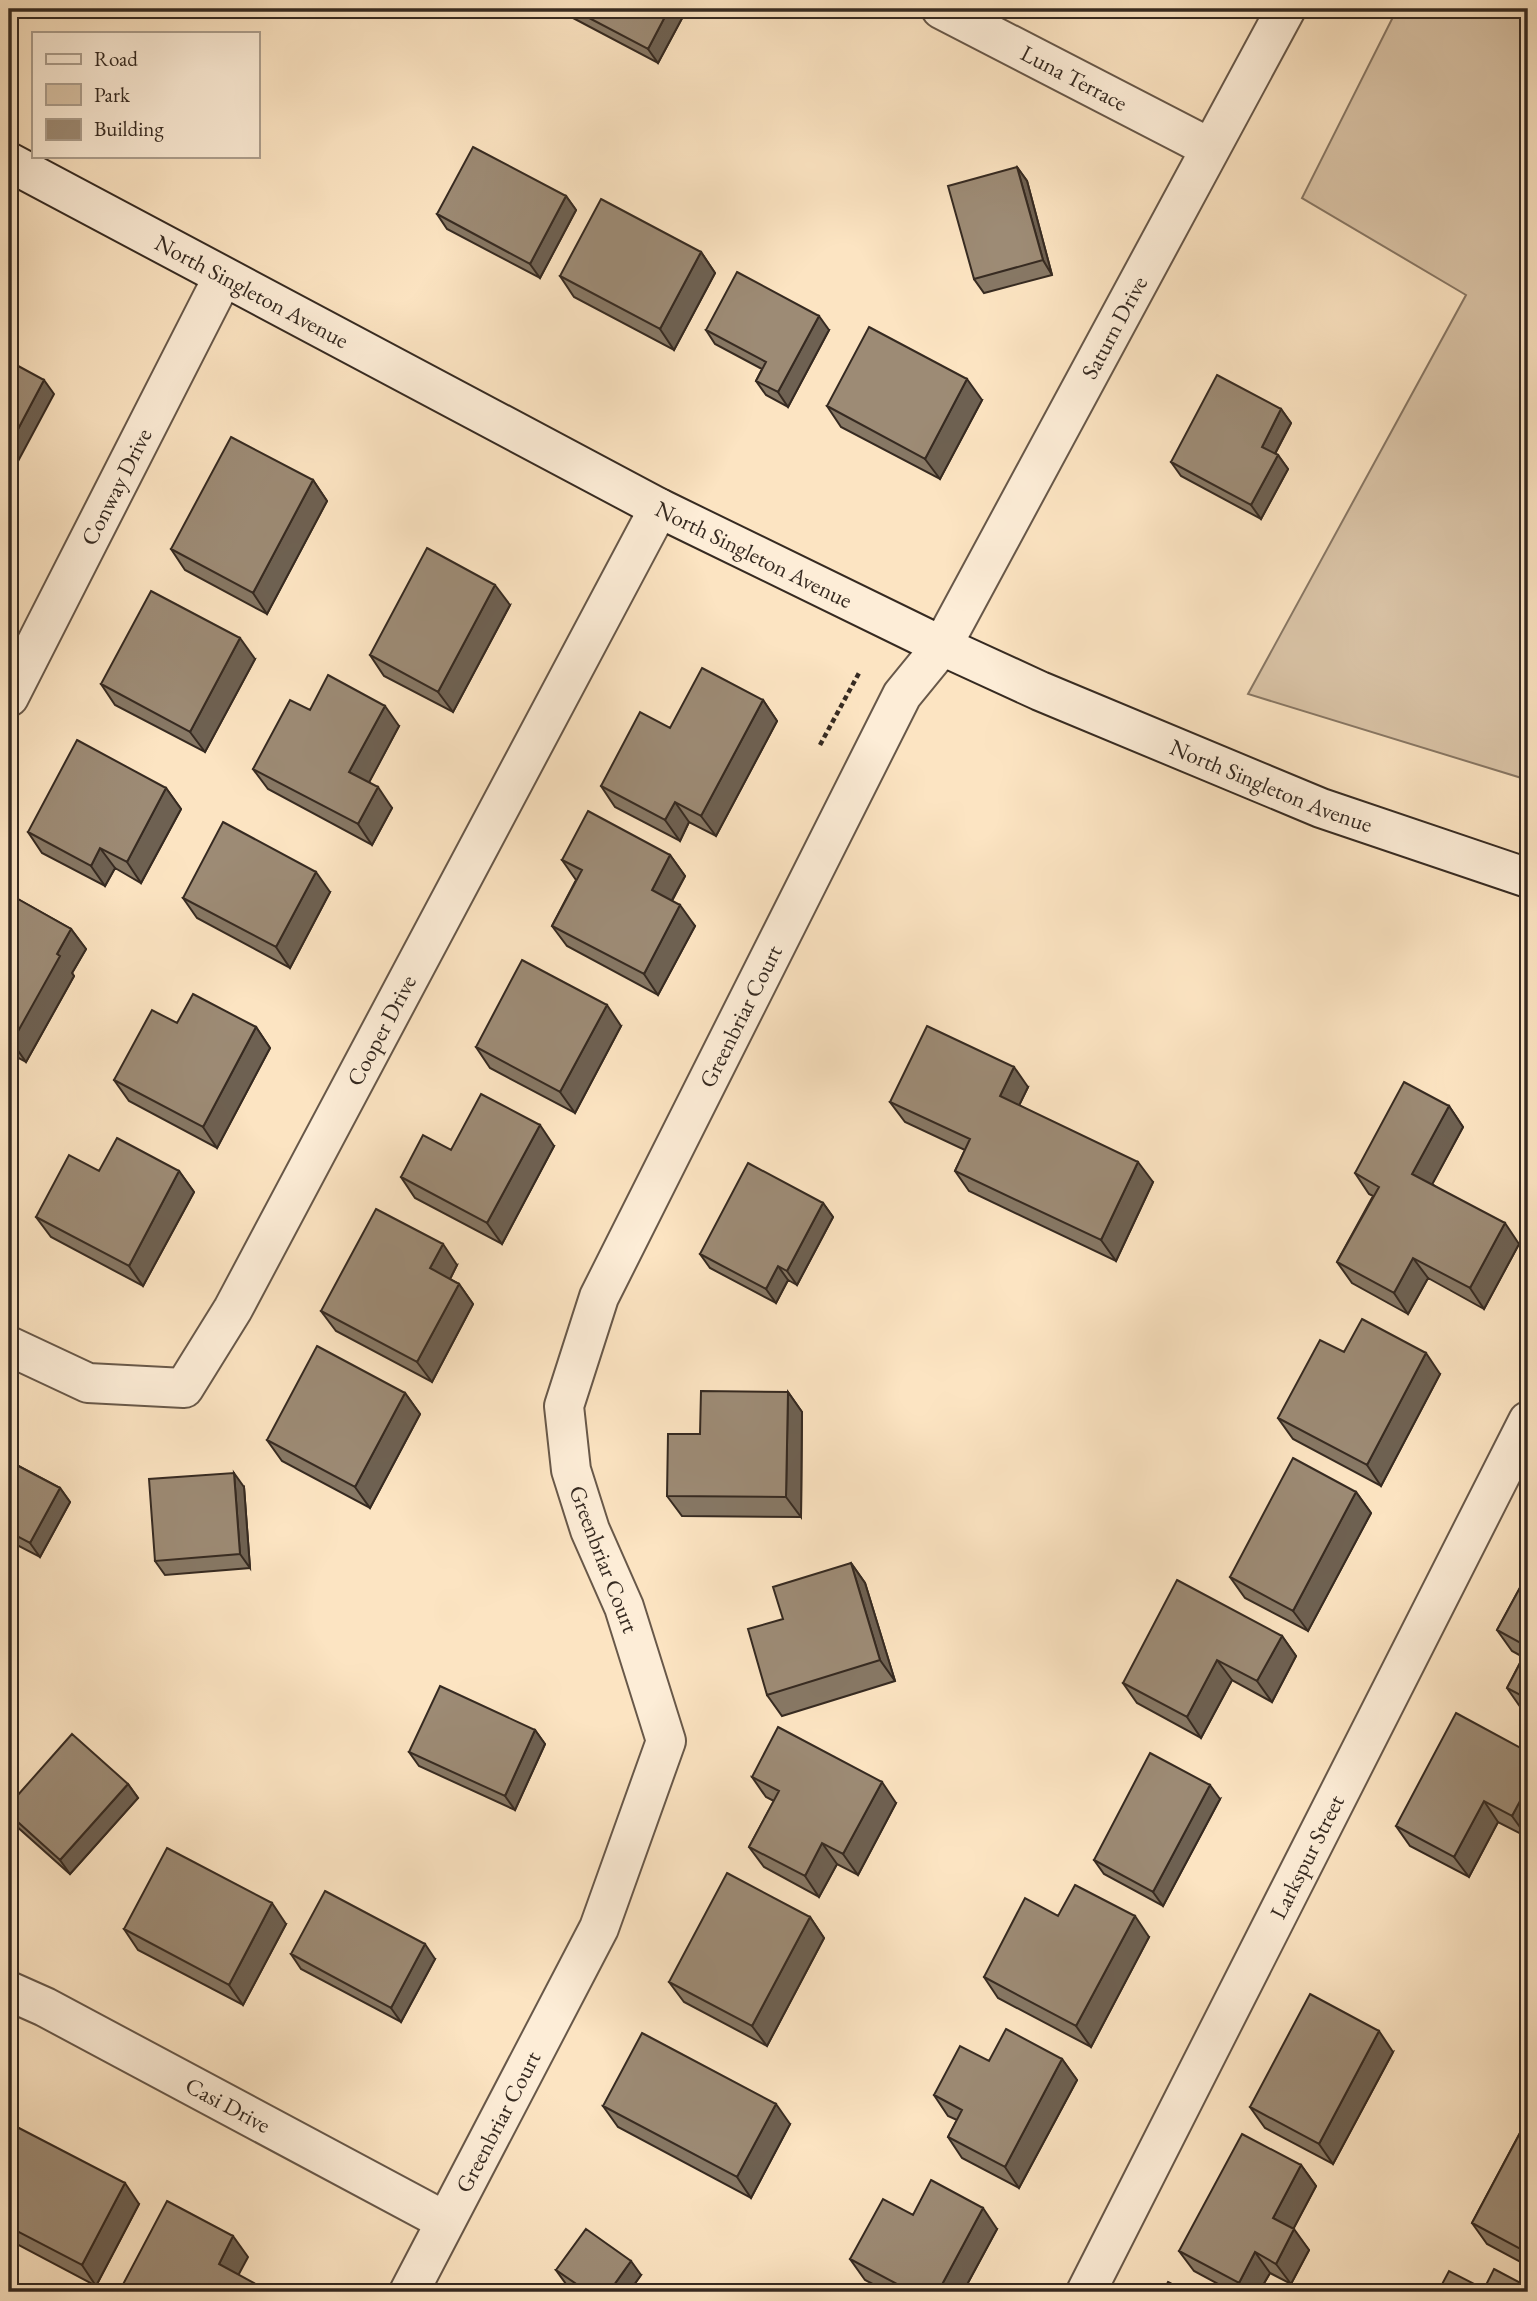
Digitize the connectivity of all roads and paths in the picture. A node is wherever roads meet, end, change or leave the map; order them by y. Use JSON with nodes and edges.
{"nodes":[{"id":1,"x":941,"y":9,"type":"edge"},
{"id":2,"x":1286,"y":9,"type":"edge"},
{"id":3,"x":1210,"y":148,"type":"junction"},
{"id":4,"x":9,"y":162,"type":"edge"},
{"id":5,"x":223,"y":277,"type":"junction"},
{"id":6,"x":659,"y":508,"type":"junction"},
{"id":7,"x":942,"y":646,"type":"junction"},
{"id":8,"x":859,"y":673,"type":"dead end"},
{"id":9,"x":9,"y":696,"type":"edge"},
{"id":10,"x":820,"y":745,"type":"dead end"},
{"id":11,"x":1528,"y":878,"type":"edge"},
{"id":12,"x":9,"y":1346,"type":"edge"},
{"id":13,"x":1528,"y":1421,"type":"edge"},
{"id":14,"x":9,"y":1991,"type":"edge"},
{"id":15,"x":444,"y":2221,"type":"junction"},
{"id":16,"x":409,"y":2292,"type":"edge"},
{"id":17,"x":1086,"y":2292,"type":"edge"}],
"edges":[{"from":1,"to":3,"type":"street","name":"Luna Terrace"},
{"from":2,"to":3,"type":"street","name":"Saturn Drive"},
{"from":3,"to":7,"type":"street","name":"Saturn Drive"},
{"from":4,"to":5,"type":"street","name":"North Singleton Avenue"},
{"from":5,"to":6,"type":"street","name":"North Singleton Avenue"},
{"from":5,"to":9,"type":"street","name":"Conway Drive"},
{"from":6,"to":7,"type":"street","name":"North Singleton Avenue"},
{"from":6,"to":12,"type":"street","name":"Cooper Drive"},
{"from":7,"to":11,"type":"street","name":"North Singleton Avenue"},
{"from":7,"to":15,"type":"street","name":"Greenbriar Court"},
{"from":8,"to":10,"type":"path"},
{"from":13,"to":17,"type":"street","name":"Larkspur Street"},
{"from":14,"to":15,"type":"street","name":"Casi Drive"},
{"from":15,"to":16,"type":"street","name":"Greenbriar Court"}]}
